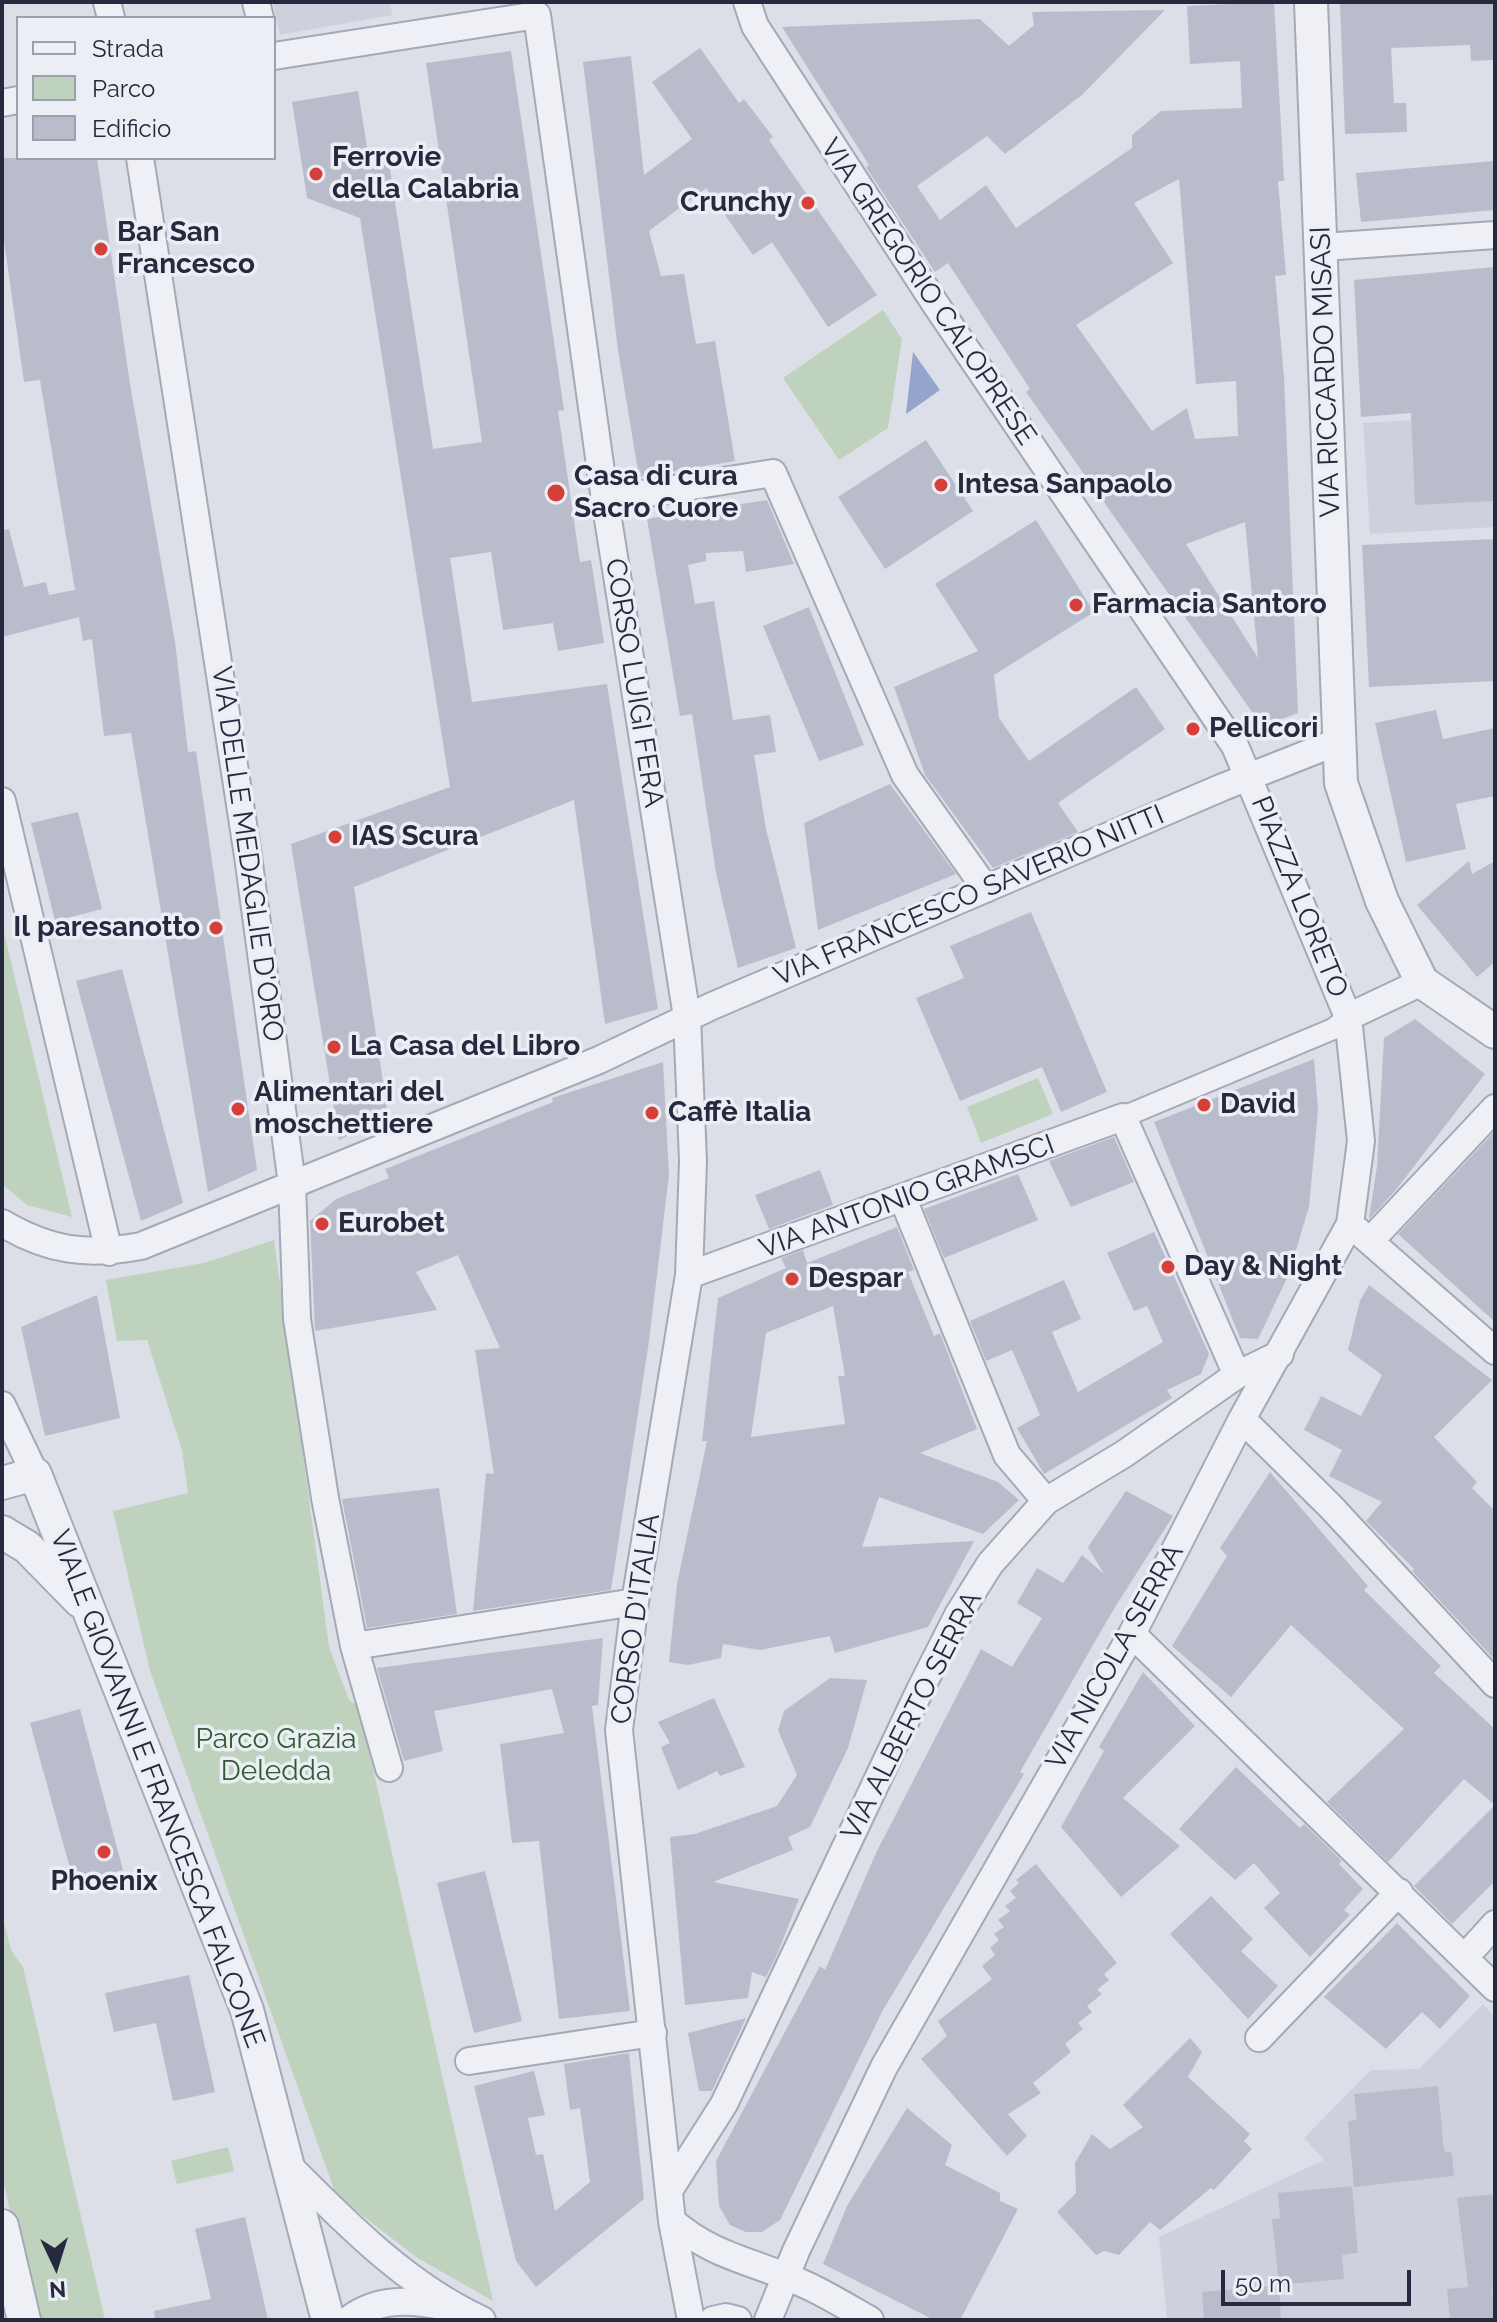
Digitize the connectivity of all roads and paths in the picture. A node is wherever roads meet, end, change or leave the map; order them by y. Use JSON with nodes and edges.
{"nodes":[{"id":1,"x":747,"y":2,"type":"edge"},
{"id":2,"x":1311,"y":2,"type":"edge"},
{"id":3,"x":536,"y":9,"type":"edge"},
{"id":4,"x":276,"y":56,"type":"edge"},
{"id":5,"x":140,"y":160,"type":"edge"},
{"id":6,"x":1495,"y":235,"type":"edge"},
{"id":7,"x":1323,"y":247,"type":"junction"},
{"id":8,"x":605,"y":500,"type":"junction"},
{"id":9,"x":1337,"y":742,"type":"junction"},
{"id":10,"x":1250,"y":776,"type":"junction"},
{"id":11,"x":2,"y":801,"type":"edge"},
{"id":12,"x":986,"y":889,"type":"junction"},
{"id":13,"x":1422,"y":982,"type":"junction"},
{"id":14,"x":687,"y":1017,"type":"junction"},
{"id":15,"x":1348,"y":1017,"type":"junction"},
{"id":16,"x":1495,"y":1032,"type":"edge"},
{"id":17,"x":1495,"y":1108,"type":"edge"},
{"id":18,"x":1123,"y":1117,"type":"junction"},
{"id":19,"x":292,"y":1184,"type":"junction"},
{"id":20,"x":903,"y":1199,"type":"junction"},
{"id":21,"x":2,"y":1223,"type":"edge"},
{"id":22,"x":1361,"y":1232,"type":"junction"},
{"id":23,"x":109,"y":1252,"type":"junction"},
{"id":24,"x":689,"y":1275,"type":"junction"},
{"id":25,"x":1495,"y":1351,"type":"edge"},
{"id":26,"x":1280,"y":1354,"type":"junction"},
{"id":27,"x":1237,"y":1375,"type":"junction"},
{"id":28,"x":2,"y":1405,"type":"edge"},
{"id":29,"x":1242,"y":1419,"type":"junction"},
{"id":30,"x":35,"y":1474,"type":"junction"},
{"id":31,"x":2,"y":1483,"type":"edge"},
{"id":32,"x":1046,"y":1501,"type":"junction"},
{"id":33,"x":2,"y":1532,"type":"edge"},
{"id":34,"x":635,"y":1602,"type":"junction"},
{"id":35,"x":92,"y":1613,"type":"junction"},
{"id":36,"x":1132,"y":1634,"type":"junction"},
{"id":37,"x":354,"y":1646,"type":"junction"},
{"id":38,"x":1495,"y":1684,"type":"edge"},
{"id":39,"x":389,"y":1768,"type":"dead end"},
{"id":40,"x":1399,"y":1892,"type":"junction"},
{"id":41,"x":1495,"y":1924,"type":"edge"},
{"id":42,"x":1465,"y":1957,"type":"junction"},
{"id":43,"x":1495,"y":1988,"type":"edge"},
{"id":44,"x":653,"y":2033,"type":"junction"},
{"id":45,"x":1259,"y":2038,"type":"dead end"},
{"id":46,"x":469,"y":2061,"type":"dead end"},
{"id":47,"x":288,"y":2165,"type":"junction"},
{"id":48,"x":670,"y":2189,"type":"junction"},
{"id":49,"x":672,"y":2221,"type":"junction"},
{"id":50,"x":2,"y":2226,"type":"edge"},
{"id":51,"x":785,"y":2275,"type":"junction"},
{"id":52,"x":471,"y":2315,"type":"edge"},
{"id":53,"x":24,"y":2320,"type":"edge"},
{"id":54,"x":328,"y":2320,"type":"edge"},
{"id":55,"x":348,"y":2320,"type":"edge"},
{"id":56,"x":691,"y":2320,"type":"edge"},
{"id":57,"x":713,"y":2320,"type":"edge"},
{"id":58,"x":738,"y":2320,"type":"edge"},
{"id":59,"x":768,"y":2320,"type":"edge"},
{"id":60,"x":870,"y":2320,"type":"edge"}],
"edges":[{"from":1,"to":10,"type":"street","name":"VIA GREGORIO CALOPRESE"},
{"from":2,"to":7,"type":"street","name":"VIA RICCARDO MISASI"},
{"from":3,"to":4,"type":"street"},
{"from":3,"to":8,"type":"street","name":"CORSO LUIGI FERA"},
{"from":5,"to":19,"type":"street","name":"VIA DELLE MEDAGLIE D'ORO"},
{"from":6,"to":7,"type":"street"},
{"from":7,"to":9,"type":"street","name":"VIA RICCARDO MISASI"},
{"from":8,"to":12,"type":"street"},
{"from":8,"to":14,"type":"street","name":"CORSO LUIGI FERA"},
{"from":9,"to":10,"type":"street","name":"PIAZZA LORETO"},
{"from":9,"to":13,"type":"street"},
{"from":10,"to":12,"type":"street","name":"VIA FRANCESCO SAVERIO NITTI"},
{"from":10,"to":15,"type":"street","name":"PIAZZA LORETO"},
{"from":11,"to":23,"type":"street"},
{"from":12,"to":14,"type":"street","name":"VIA FRANCESCO SAVERIO NITTI"},
{"from":13,"to":15,"type":"street","name":"PIAZZA LORETO"},
{"from":13,"to":16,"type":"street"},
{"from":14,"to":19,"type":"street","name":"VIA FRANCESCO SAVERIO NITTI"},
{"from":14,"to":24,"type":"street","name":"CORSO D'ITALIA"},
{"from":15,"to":18,"type":"street","name":"PIAZZA LORETO"},
{"from":15,"to":22,"type":"street","name":"VIA NICOLA SERRA"},
{"from":17,"to":22,"type":"street"},
{"from":18,"to":20,"type":"street","name":"VIA ANTONIO GRAMSCI"},
{"from":18,"to":27,"type":"street"},
{"from":19,"to":23,"type":"street","name":"VIA FRANCESCO SAVERIO NITTI"},
{"from":19,"to":37,"type":"street","name":"VIA DELLE MEDAGLIE D'ORO"},
{"from":20,"to":24,"type":"street","name":"VIA ANTONIO GRAMSCI"},
{"from":20,"to":32,"type":"street"},
{"from":21,"to":23,"type":"street","name":"VIA FRANCESCO SAVERIO NITTI"},
{"from":22,"to":25,"type":"street"},
{"from":22,"to":26,"type":"street","name":"VIA NICOLA SERRA"},
{"from":24,"to":34,"type":"street","name":"CORSO D'ITALIA"},
{"from":26,"to":27,"type":"street","name":"VIA ALBERTO SERRA"},
{"from":26,"to":29,"type":"street","name":"VIA NICOLA SERRA"},
{"from":27,"to":32,"type":"street","name":"VIA ALBERTO SERRA"},
{"from":28,"to":30,"type":"street","name":"VIALE GIOVANNI E FRANCESCA FALCONE"},
{"from":29,"to":36,"type":"street","name":"VIA NICOLA SERRA"},
{"from":29,"to":38,"type":"street"},
{"from":30,"to":31,"type":"street"},
{"from":30,"to":35,"type":"street","name":"VIALE GIOVANNI E FRANCESCA FALCONE"},
{"from":32,"to":48,"type":"street","name":"VIA ALBERTO SERRA"},
{"from":33,"to":35,"type":"street"},
{"from":34,"to":37,"type":"street"},
{"from":34,"to":44,"type":"street","name":"CORSO D'ITALIA"},
{"from":35,"to":47,"type":"street","name":"VIALE GIOVANNI E FRANCESCA FALCONE"},
{"from":36,"to":40,"type":"street"},
{"from":36,"to":51,"type":"street","name":"VIA NICOLA SERRA"},
{"from":37,"to":39,"type":"street","name":"VIA DELLE MEDAGLIE D'ORO"},
{"from":40,"to":42,"type":"street"},
{"from":40,"to":45,"type":"street"},
{"from":41,"to":42,"type":"street"},
{"from":42,"to":43,"type":"street"},
{"from":44,"to":46,"type":"street"},
{"from":44,"to":48,"type":"street","name":"CORSO D'ITALIA"},
{"from":47,"to":52,"type":"street"},
{"from":47,"to":54,"type":"street","name":"VIALE GIOVANNI E FRANCESCA FALCONE"},
{"from":48,"to":49,"type":"street","name":"CORSO D'ITALIA"},
{"from":49,"to":51,"type":"street"},
{"from":49,"to":56,"type":"street","name":"CORSO D'ITALIA"},
{"from":50,"to":53,"type":"street"},
{"from":51,"to":59,"type":"street","name":"VIA NICOLA SERRA"},
{"from":51,"to":60,"type":"street"},
{"from":52,"to":55,"type":"street"},
{"from":57,"to":58,"type":"street"}]}
